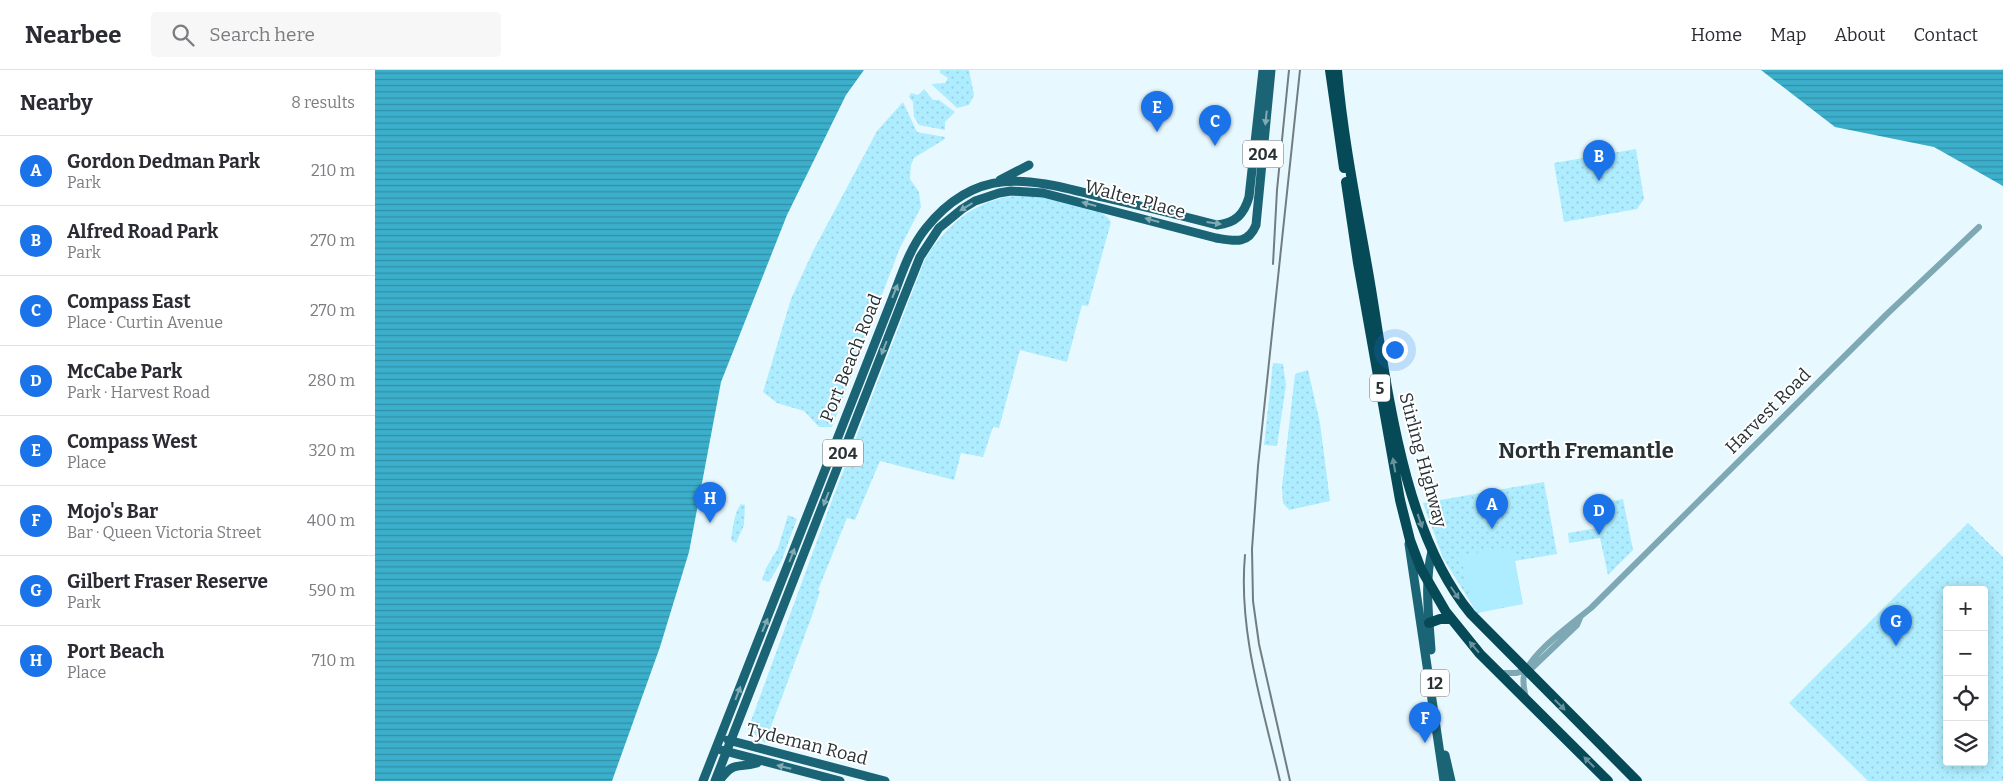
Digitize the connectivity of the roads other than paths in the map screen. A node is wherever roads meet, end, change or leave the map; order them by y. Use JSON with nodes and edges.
{"nodes":[{"id":1,"x":1263,"y":70,"type":"edge"},
{"id":2,"x":1271,"y":70,"type":"edge"},
{"id":3,"x":1330,"y":70,"type":"edge"},
{"id":4,"x":1337,"y":70,"type":"edge"},
{"id":5,"x":1029,"y":165,"type":"dead end"},
{"id":6,"x":1031,"y":180,"type":"joint"},
{"id":7,"x":995,"y":183,"type":"junction"},
{"id":8,"x":1011,"y":191,"type":"joint"},
{"id":9,"x":1979,"y":227,"type":"dead end"},
{"id":10,"x":1406,"y":526,"type":"junction"},
{"id":11,"x":1432,"y":551,"type":"junction"},
{"id":12,"x":1429,"y":585,"type":"junction"},
{"id":13,"x":1451,"y":619,"type":"junction"},
{"id":14,"x":1429,"y":623,"type":"junction"},
{"id":15,"x":1526,"y":671,"type":"junction"},
{"id":16,"x":1499,"y":673,"type":"junction"},
{"id":17,"x":1526,"y":700,"type":"junction"},
{"id":18,"x":721,"y":738,"type":"junction"},
{"id":19,"x":732,"y":742,"type":"junction"},
{"id":20,"x":716,"y":748,"type":"junction"},
{"id":21,"x":727,"y":752,"type":"junction"},
{"id":22,"x":762,"y":761,"type":"junction"},
{"id":23,"x":703,"y":781,"type":"edge"},
{"id":24,"x":715,"y":781,"type":"edge"},
{"id":25,"x":719,"y":781,"type":"edge"},
{"id":26,"x":840,"y":781,"type":"edge"},
{"id":27,"x":885,"y":781,"type":"edge"},
{"id":28,"x":1444,"y":781,"type":"edge"},
{"id":29,"x":1451,"y":781,"type":"edge"},
{"id":30,"x":1608,"y":781,"type":"edge"},
{"id":31,"x":1637,"y":781,"type":"edge"}],
"edges":[{"from":6,"to":1,"type":"main road","name":"Walter Place","number":"204","one_way":true},
{"from":2,"to":8,"type":"main road","name":"Walter Place","number":"204","one_way":true},
{"from":10,"to":3,"type":"highway","name":"Stirling Highway","number":"5","one_way":true},
{"from":4,"to":11,"type":"highway","name":"Stirling Highway","number":"5","one_way":true},
{"from":5,"to":7,"type":"main road"},
{"from":6,"to":7,"type":"main road","name":"Port Beach Road","number":"204"},
{"from":18,"to":7,"type":"main road","name":"Port Beach Road","number":"204","one_way":true},
{"from":8,"to":19,"type":"main road","name":"Port Beach Road","number":"204","one_way":true},
{"from":9,"to":15,"type":"street","name":"Harvest Road"},
{"from":10,"to":12,"type":"highway","name":"Stirling Highway","number":"5"},
{"from":10,"to":28,"type":"main road","number":"12"},
{"from":11,"to":12,"type":"main road","number":"12"},
{"from":11,"to":15,"type":"highway","name":"Stirling Highway","number":"5","one_way":true},
{"from":12,"to":13,"type":"highway","name":"Stirling Highway","number":"5"},
{"from":12,"to":14,"type":"main road","number":"12"},
{"from":13,"to":14,"type":"highway"},
{"from":16,"to":13,"type":"highway","name":"Stirling Highway","number":"5","one_way":true},
{"from":14,"to":29,"type":"main road","number":"12"},
{"from":15,"to":16,"type":"street"},
{"from":15,"to":17,"type":"street"},
{"from":15,"to":31,"type":"highway","name":"Stirling Highway","number":"5","one_way":true},
{"from":16,"to":17,"type":"highway","name":"Stirling Highway","number":"5"},
{"from":30,"to":17,"type":"highway","name":"Stirling Highway","number":"5","one_way":true},
{"from":18,"to":19,"type":"main road","name":"Tydeman Road"},
{"from":18,"to":20,"type":"main road","name":"Port Beach Road","number":"204"},
{"from":19,"to":21,"type":"main road","name":"Port Beach Road"},
{"from":19,"to":27,"type":"main road","name":"Tydeman Road"},
{"from":20,"to":21,"type":"main road","name":"Tydeman Road"},
{"from":20,"to":23,"type":"main road","name":"Port Beach Road"},
{"from":21,"to":22,"type":"main road","name":"Tydeman Road"},
{"from":21,"to":24,"type":"main road","name":"Port Beach Road"},
{"from":22,"to":25,"type":"main road"},
{"from":26,"to":22,"type":"main road","name":"Tydeman Road","one_way":true}]}
